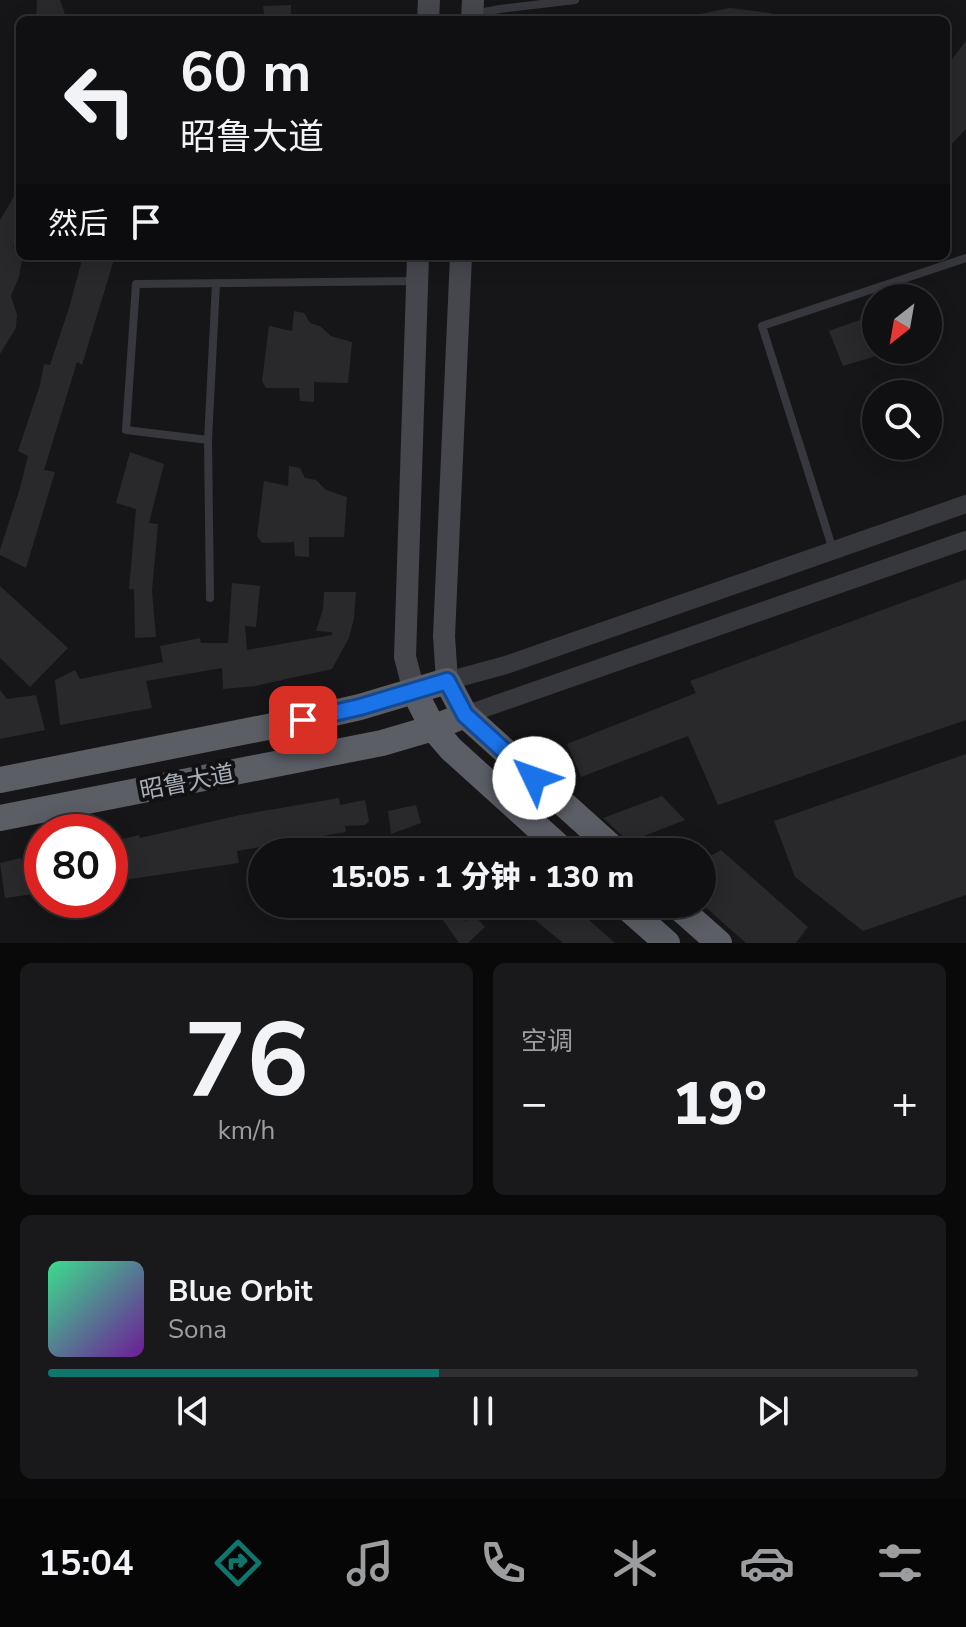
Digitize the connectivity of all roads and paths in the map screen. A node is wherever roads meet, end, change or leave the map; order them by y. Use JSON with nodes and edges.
{"nodes":[{"id":1,"x":575,"y":0,"type":"edge"},
{"id":2,"x":472,"y":11,"type":"edge"},
{"id":3,"x":966,"y":258,"type":"edge"},
{"id":4,"x":418,"y":260,"type":"edge"},
{"id":5,"x":461,"y":260,"type":"edge"},
{"id":6,"x":417,"y":281,"type":"junction"},
{"id":7,"x":216,"y":283,"type":"junction"},
{"id":8,"x":208,"y":440,"type":"junction"},
{"id":9,"x":966,"y":504,"type":"edge"},
{"id":10,"x":966,"y":540,"type":"edge"},
{"id":11,"x":833,"y":550,"type":"junction"},
{"id":12,"x":210,"y":598,"type":"dead end"},
{"id":13,"x":447,"y":681,"type":"junction"},
{"id":14,"x":414,"y":691,"type":"junction"},
{"id":15,"x":465,"y":715,"type":"junction"},
{"id":16,"x":433,"y":728,"type":"junction"},
{"id":17,"x":0,"y":780,"type":"edge"},
{"id":18,"x":0,"y":818,"type":"edge"},
{"id":19,"x":549,"y":838,"type":"edge"},
{"id":20,"x":601,"y":838,"type":"edge"},
{"id":21,"x":639,"y":918,"type":"edge"},
{"id":22,"x":691,"y":918,"type":"edge"},
{"id":23,"x":667,"y":943,"type":"edge"},
{"id":24,"x":719,"y":943,"type":"edge"}],
"edges":[{"from":1,"to":2,"type":"lane"},
{"from":3,"to":11,"type":"lane"},
{"from":4,"to":6,"type":"main road"},
{"from":5,"to":13,"type":"main road"},
{"from":6,"to":7,"type":"lane"},
{"from":6,"to":14,"type":"main road"},
{"from":7,"to":8,"type":"lane"},
{"from":7,"to":8,"type":"lane"},
{"from":8,"to":12,"type":"lane"},
{"from":9,"to":11,"type":"street"},
{"from":10,"to":15,"type":"street"},
{"from":11,"to":13,"type":"street"},
{"from":13,"to":14,"type":"highway","name":"昭鲁大道"},
{"from":13,"to":15,"type":"highway"},
{"from":14,"to":16,"type":"highway"},
{"from":14,"to":17,"type":"highway","name":"昭鲁大道"},
{"from":15,"to":16,"type":"highway","name":"昭鲁大道"},
{"from":15,"to":20,"type":"highway"},
{"from":16,"to":18,"type":"highway","name":"昭鲁大道"},
{"from":16,"to":19,"type":"highway"},
{"from":21,"to":23,"type":"highway"},
{"from":22,"to":24,"type":"highway"}]}
